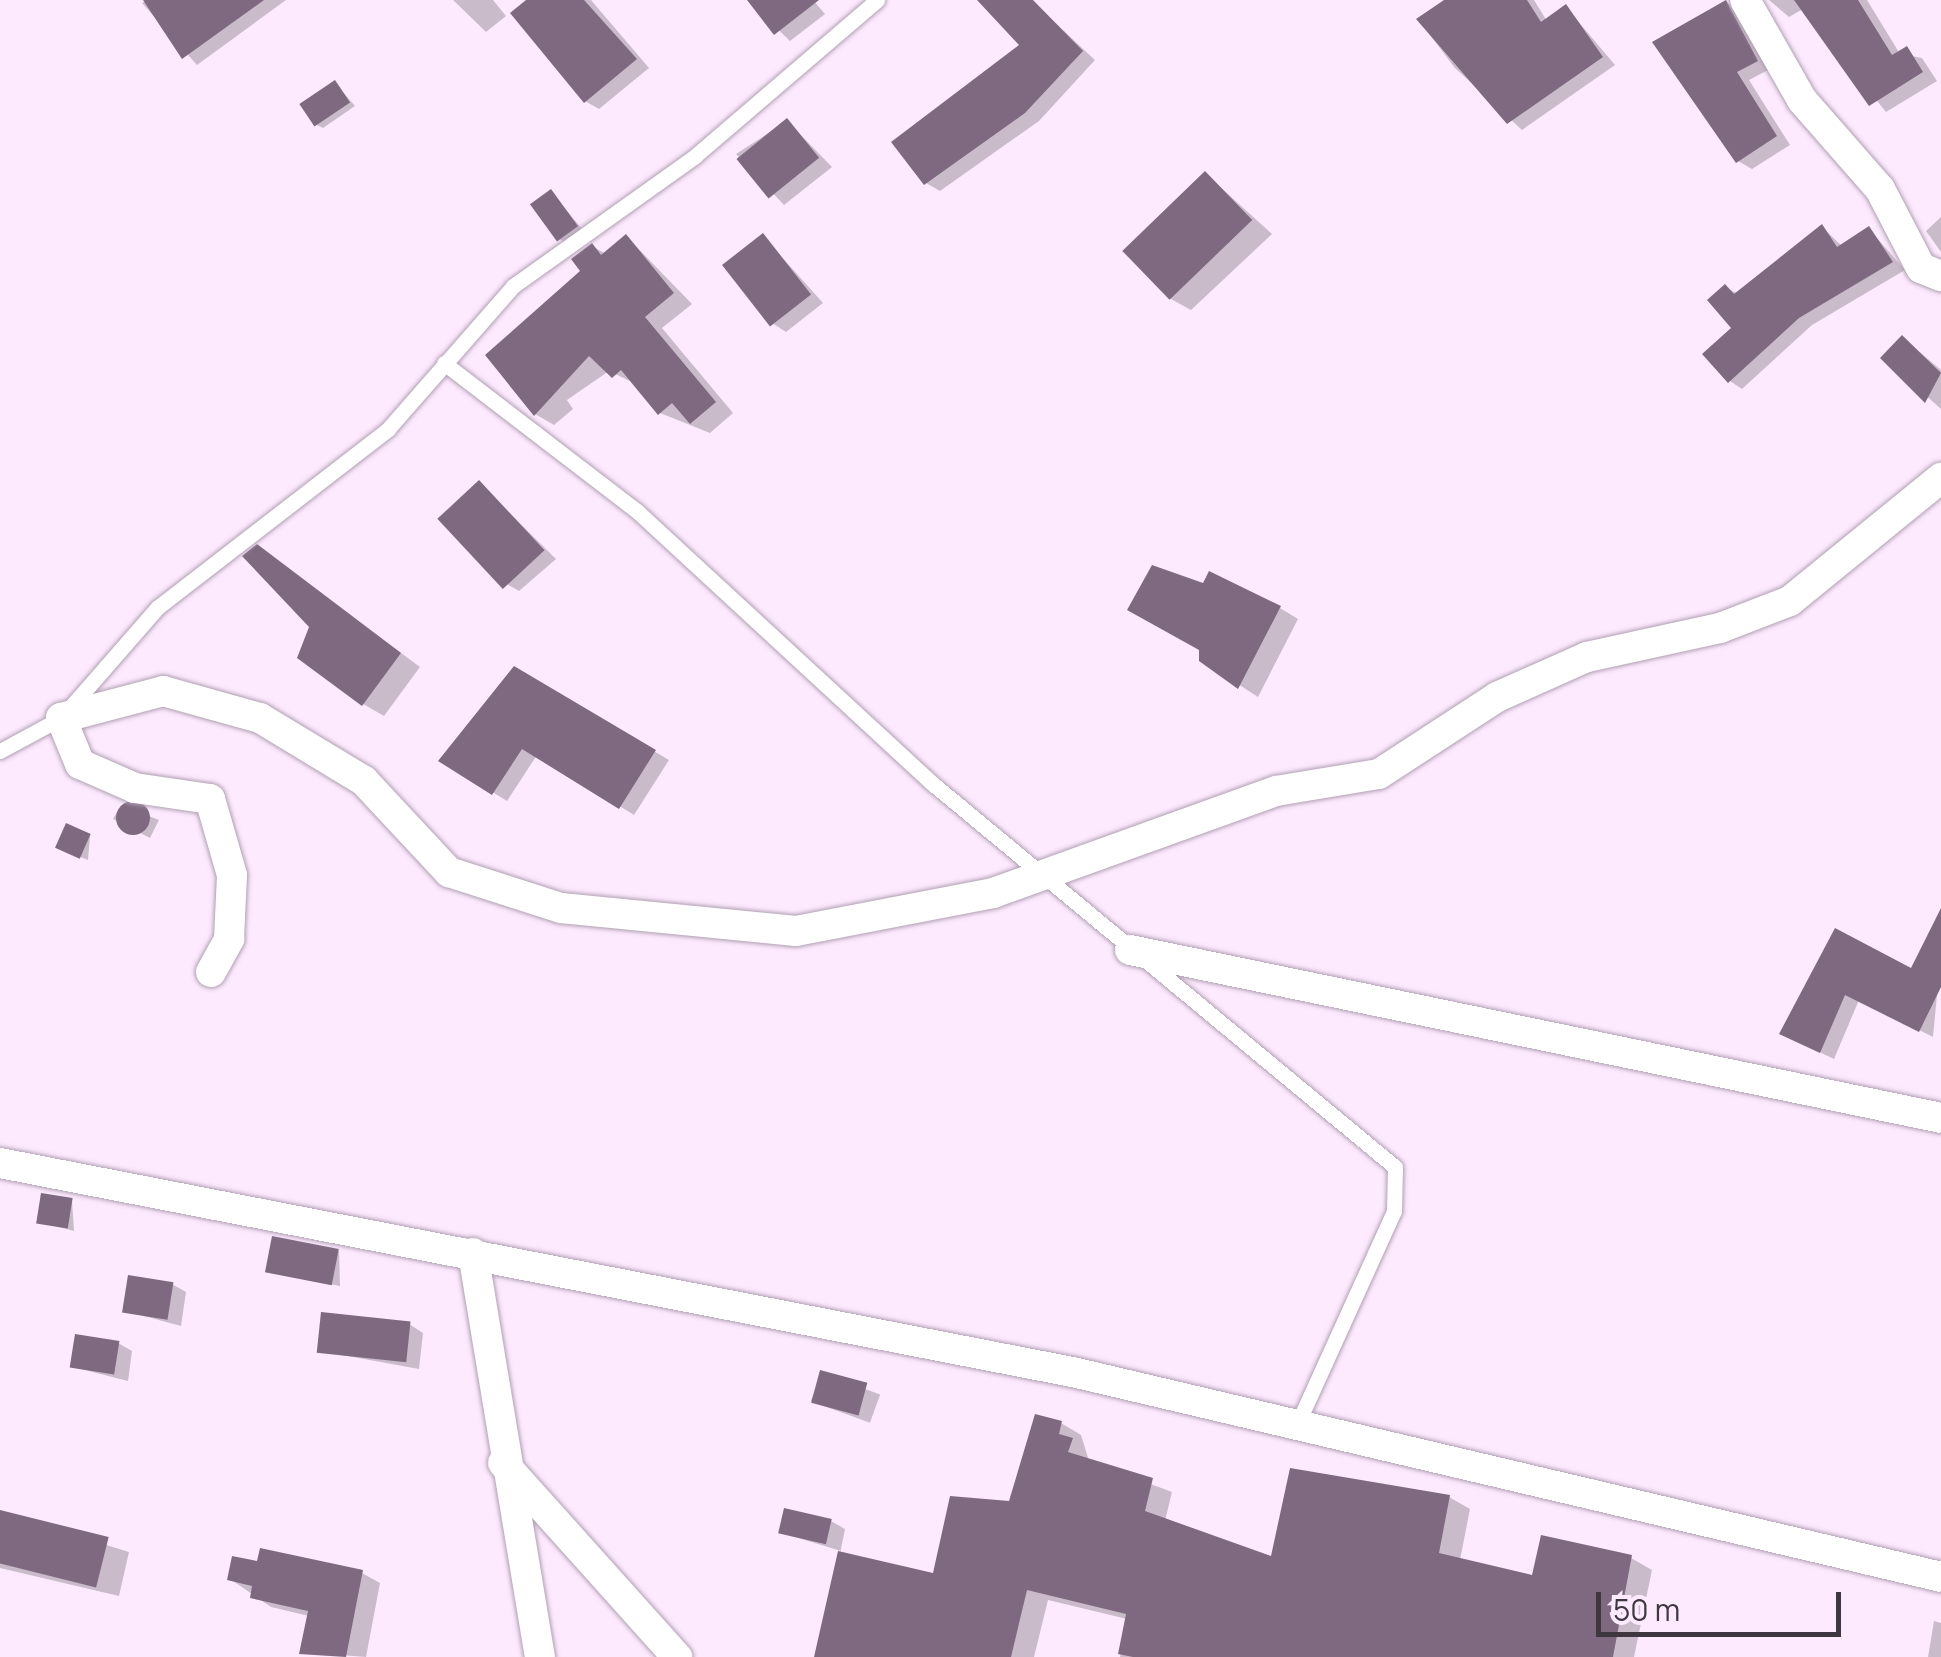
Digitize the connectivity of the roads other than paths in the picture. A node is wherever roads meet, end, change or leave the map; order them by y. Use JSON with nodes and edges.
{"nodes":[{"id":1,"x":877,"y":0,"type":"edge"},
{"id":2,"x":1745,"y":0,"type":"edge"},
{"id":3,"x":1941,"y":276,"type":"edge"},
{"id":4,"x":444,"y":363,"type":"junction"},
{"id":5,"x":1941,"y":478,"type":"edge"},
{"id":6,"x":61,"y":718,"type":"junction"},
{"id":7,"x":0,"y":751,"type":"edge"},
{"id":8,"x":1044,"y":878,"type":"junction"},
{"id":9,"x":1130,"y":950,"type":"junction"},
{"id":10,"x":211,"y":972,"type":"dead end"},
{"id":11,"x":1941,"y":1118,"type":"edge"},
{"id":12,"x":0,"y":1162,"type":"edge"},
{"id":13,"x":473,"y":1254,"type":"junction"},
{"id":14,"x":1297,"y":1425,"type":"junction"},
{"id":15,"x":503,"y":1462,"type":"junction"},
{"id":16,"x":1941,"y":1578,"type":"edge"},
{"id":17,"x":540,"y":1657,"type":"edge"},
{"id":18,"x":677,"y":1657,"type":"edge"}],
"edges":[{"from":1,"to":4,"type":"lane"},
{"from":2,"to":3,"type":"street"},
{"from":4,"to":6,"type":"lane"},
{"from":4,"to":8,"type":"lane"},
{"from":5,"to":8,"type":"street"},
{"from":6,"to":7,"type":"lane"},
{"from":6,"to":8,"type":"street"},
{"from":6,"to":10,"type":"street"},
{"from":8,"to":9,"type":"lane"},
{"from":9,"to":11,"type":"street"},
{"from":9,"to":14,"type":"lane"},
{"from":12,"to":13,"type":"street"},
{"from":13,"to":14,"type":"street"},
{"from":13,"to":15,"type":"street"},
{"from":14,"to":16,"type":"street"},
{"from":15,"to":17,"type":"street"},
{"from":15,"to":18,"type":"street"}]}
